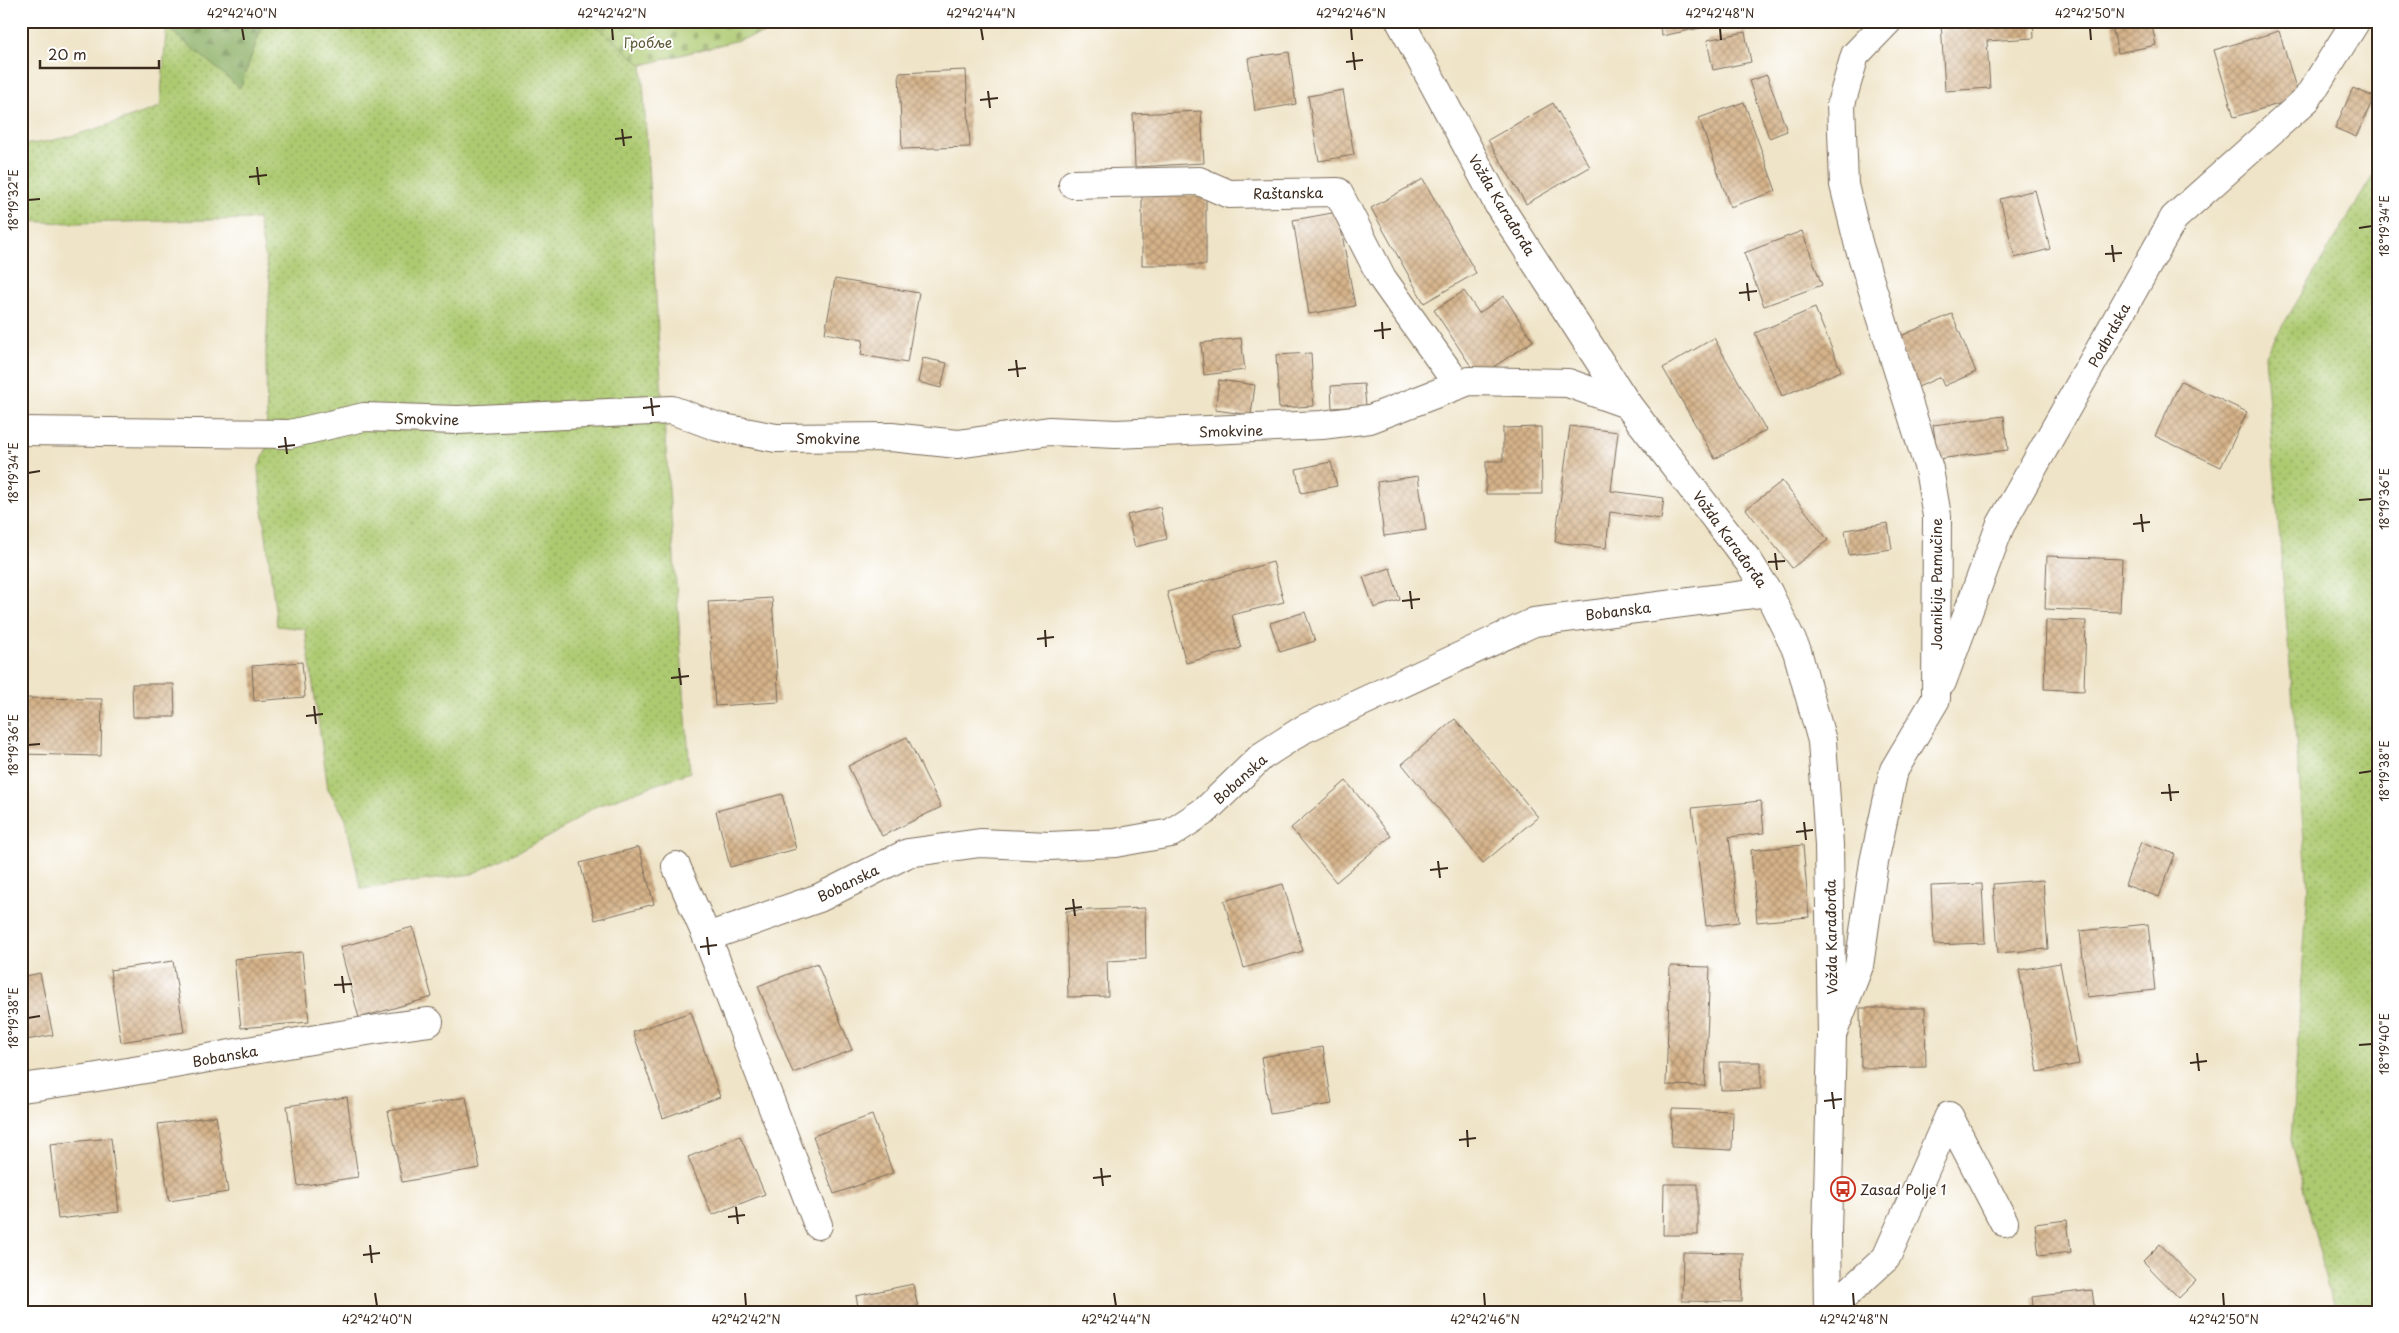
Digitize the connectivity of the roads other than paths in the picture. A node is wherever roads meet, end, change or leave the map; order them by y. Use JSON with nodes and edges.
{"nodes":[{"id":1,"x":1400,"y":21,"type":"edge"},
{"id":2,"x":1888,"y":21,"type":"edge"},
{"id":3,"x":2356,"y":21,"type":"edge"},
{"id":4,"x":1073,"y":184,"type":"dead end"},
{"id":5,"x":1458,"y":385,"type":"junction"},
{"id":6,"x":1627,"y":404,"type":"junction"},
{"id":7,"x":21,"y":431,"type":"edge"},
{"id":8,"x":1768,"y":592,"type":"junction"},
{"id":9,"x":1936,"y":699,"type":"junction"},
{"id":10,"x":676,"y":866,"type":"dead end"},
{"id":11,"x":707,"y":937,"type":"junction"},
{"id":12,"x":429,"y":1022,"type":"dead end"},
{"id":13,"x":1832,"y":1035,"type":"junction"},
{"id":14,"x":21,"y":1088,"type":"edge"},
{"id":15,"x":2004,"y":1222,"type":"dead end"},
{"id":16,"x":818,"y":1225,"type":"dead end"},
{"id":17,"x":1828,"y":1312,"type":"edge"}],
"edges":[{"from":1,"to":6,"type":"street","name":"Vožda Karađorđa"},
{"from":2,"to":9,"type":"street","name":"Joanikija Pamučine"},
{"from":3,"to":9,"type":"street","name":"Podbrdska"},
{"from":4,"to":5,"type":"street","name":"Raštanska"},
{"from":5,"to":6,"type":"street","name":"Smokvine"},
{"from":5,"to":7,"type":"street","name":"Smokvine"},
{"from":6,"to":8,"type":"street","name":"Vožda Karađorđa"},
{"from":8,"to":11,"type":"street","name":"Bobanska"},
{"from":8,"to":13,"type":"street","name":"Vožda Karađorđa"},
{"from":9,"to":13,"type":"street"},
{"from":10,"to":11,"type":"street"},
{"from":11,"to":16,"type":"street"},
{"from":12,"to":14,"type":"street","name":"Bobanska"},
{"from":13,"to":17,"type":"street","name":"Vožda Karađorđa"},
{"from":15,"to":17,"type":"street"}]}
